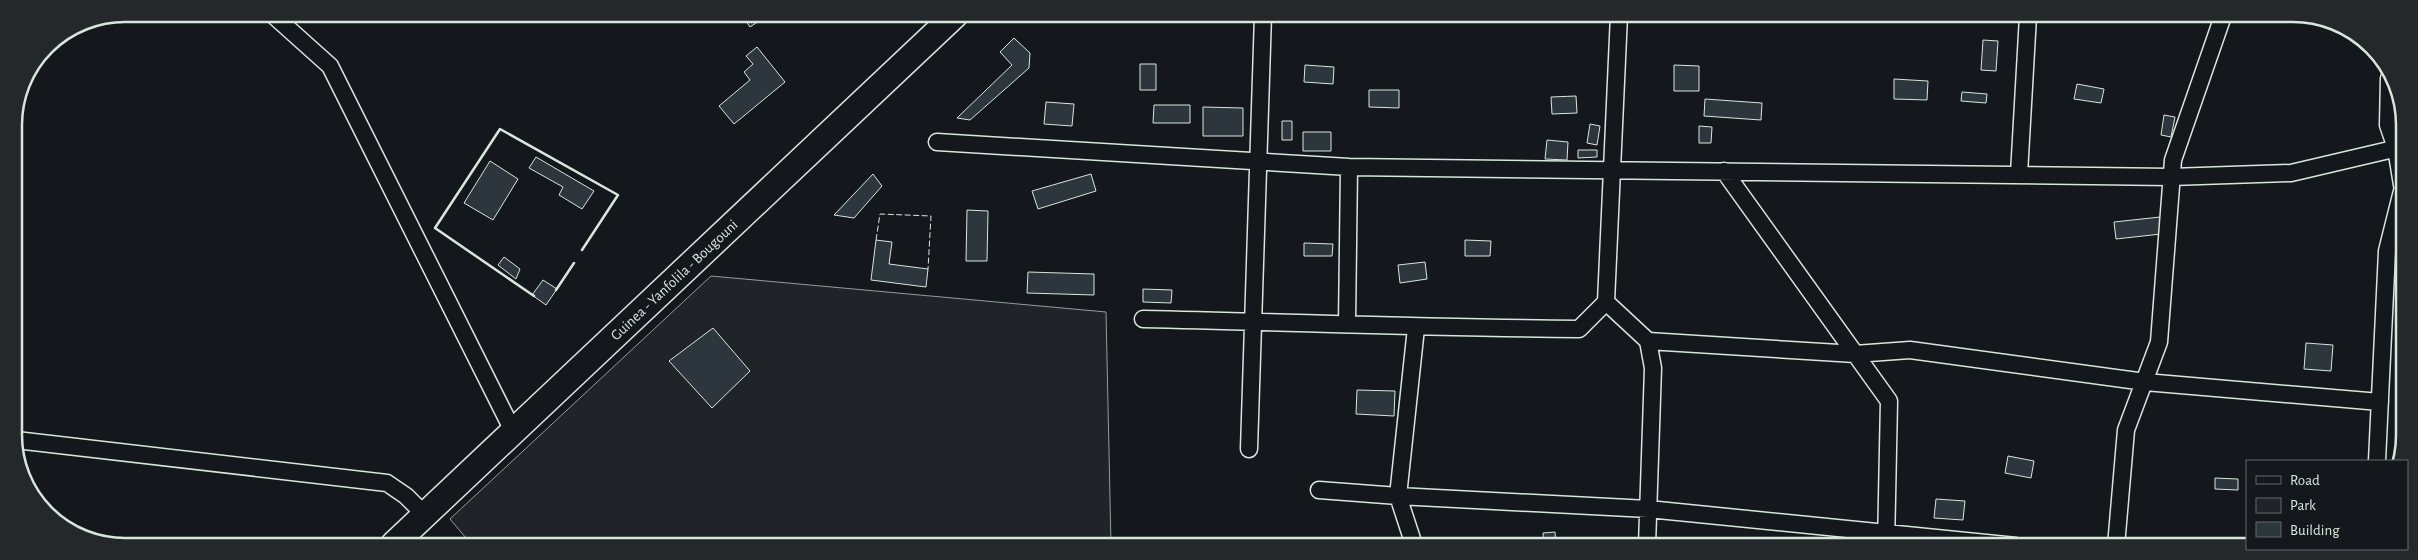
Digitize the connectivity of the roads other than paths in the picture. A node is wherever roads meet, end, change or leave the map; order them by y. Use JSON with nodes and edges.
{"nodes":[{"id":1,"x":1263,"y":22,"type":"edge"},
{"id":2,"x":1619,"y":22,"type":"edge"},
{"id":3,"x":2028,"y":22,"type":"edge"},
{"id":4,"x":2221,"y":22,"type":"edge"},
{"id":5,"x":282,"y":23,"type":"edge"},
{"id":6,"x":946,"y":23,"type":"edge"},
{"id":7,"x":2389,"y":89,"type":"edge"},
{"id":8,"x":2396,"y":141,"type":"edge"},
{"id":9,"x":937,"y":142,"type":"dead end"},
{"id":10,"x":2396,"y":148,"type":"edge"},
{"id":11,"x":1258,"y":161,"type":"junction"},
{"id":12,"x":1349,"y":167,"type":"junction"},
{"id":13,"x":1612,"y":169,"type":"junction"},
{"id":14,"x":1724,"y":170,"type":"junction"},
{"id":15,"x":2019,"y":174,"type":"junction"},
{"id":16,"x":2171,"y":177,"type":"junction"},
{"id":17,"x":2396,"y":215,"type":"edge"},
{"id":18,"x":1606,"y":302,"type":"junction"},
{"id":19,"x":1143,"y":319,"type":"dead end"},
{"id":20,"x":1252,"y":322,"type":"junction"},
{"id":21,"x":1347,"y":324,"type":"junction"},
{"id":22,"x":1416,"y":328,"type":"junction"},
{"id":23,"x":1648,"y":341,"type":"junction"},
{"id":24,"x":1855,"y":354,"type":"junction"},
{"id":25,"x":2145,"y":382,"type":"junction"},
{"id":26,"x":2380,"y":402,"type":"junction"},
{"id":27,"x":514,"y":431,"type":"junction"},
{"id":28,"x":23,"y":441,"type":"edge"},
{"id":29,"x":1249,"y":449,"type":"dead end"},
{"id":30,"x":2377,"y":460,"type":"edge"},
{"id":31,"x":1319,"y":490,"type":"dead end"},
{"id":32,"x":1398,"y":496,"type":"junction"},
{"id":33,"x":1648,"y":509,"type":"junction"},
{"id":34,"x":425,"y":515,"type":"junction"},
{"id":35,"x":1412,"y":537,"type":"edge"},
{"id":36,"x":1647,"y":537,"type":"edge"},
{"id":37,"x":1872,"y":537,"type":"edge"},
{"id":38,"x":1886,"y":537,"type":"edge"},
{"id":39,"x":2117,"y":537,"type":"edge"},
{"id":40,"x":401,"y":538,"type":"edge"}],
"edges":[{"from":1,"to":11,"type":"street"},
{"from":2,"to":13,"type":"street"},
{"from":3,"to":15,"type":"street"},
{"from":4,"to":16,"type":"street"},
{"from":5,"to":27,"type":"street"},
{"from":6,"to":27,"type":"main road","name":"Guinea - Yanfolila - Bougouni"},
{"from":7,"to":8,"type":"street"},
{"from":9,"to":11,"type":"street"},
{"from":10,"to":16,"type":"street"},
{"from":11,"to":12,"type":"street"},
{"from":11,"to":20,"type":"street"},
{"from":12,"to":13,"type":"street"},
{"from":12,"to":21,"type":"street"},
{"from":13,"to":14,"type":"street"},
{"from":13,"to":18,"type":"street"},
{"from":14,"to":15,"type":"street"},
{"from":14,"to":24,"type":"street"},
{"from":15,"to":16,"type":"street"},
{"from":16,"to":25,"type":"street"},
{"from":17,"to":26,"type":"street"},
{"from":18,"to":22,"type":"street"},
{"from":18,"to":23,"type":"street"},
{"from":19,"to":20,"type":"street"},
{"from":20,"to":21,"type":"street"},
{"from":20,"to":29,"type":"street"},
{"from":21,"to":22,"type":"street"},
{"from":22,"to":32,"type":"street"},
{"from":23,"to":24,"type":"street"},
{"from":23,"to":33,"type":"street"},
{"from":24,"to":25,"type":"street"},
{"from":24,"to":38,"type":"street"},
{"from":25,"to":26,"type":"street"},
{"from":25,"to":39,"type":"street"},
{"from":26,"to":30,"type":"street"},
{"from":27,"to":34,"type":"main road","name":"Guinea - Yanfolila - Bougouni"},
{"from":28,"to":34,"type":"street"},
{"from":31,"to":32,"type":"street"},
{"from":32,"to":33,"type":"street"},
{"from":32,"to":35,"type":"street"},
{"from":33,"to":36,"type":"street"},
{"from":33,"to":37,"type":"street"},
{"from":34,"to":40,"type":"main road","name":"Guinea - Yanfolila - Bougouni"}]}
